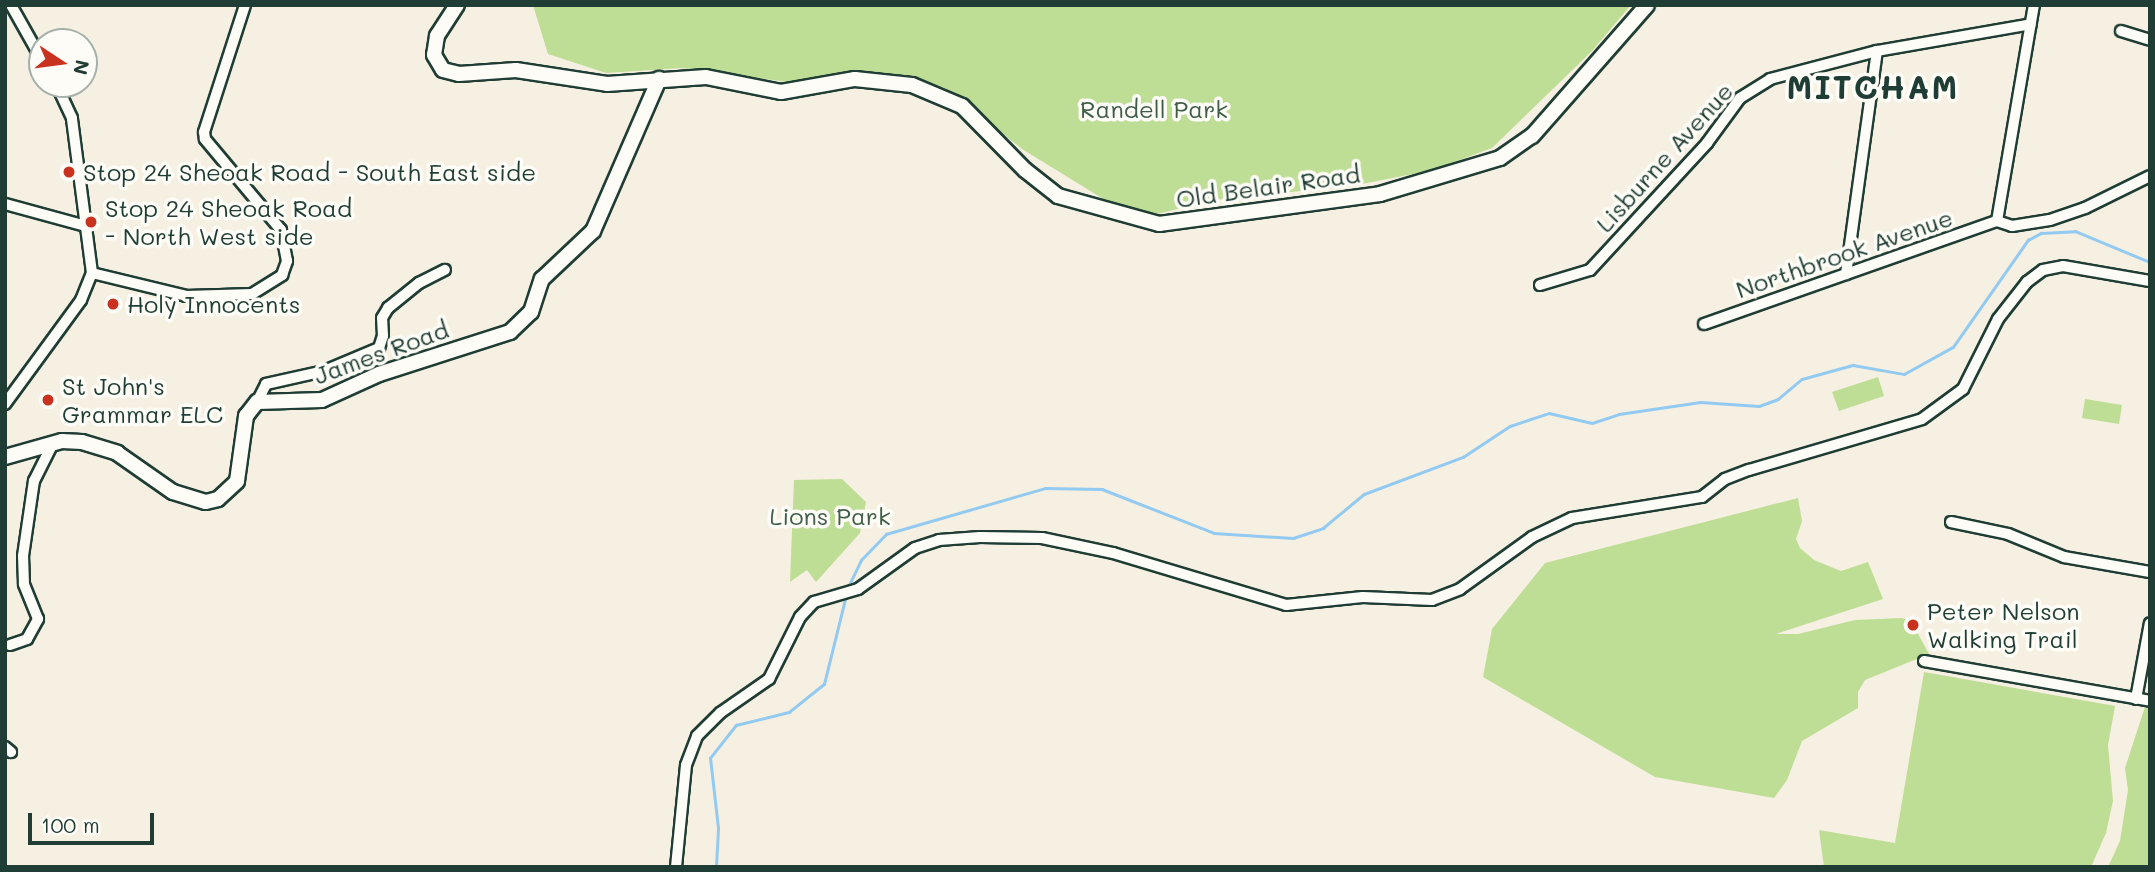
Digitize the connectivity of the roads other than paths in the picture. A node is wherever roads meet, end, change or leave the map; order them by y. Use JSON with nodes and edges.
{"nodes":[{"id":1,"x":11,"y":5,"type":"edge"},
{"id":2,"x":245,"y":5,"type":"edge"},
{"id":3,"x":457,"y":5,"type":"edge"},
{"id":4,"x":1647,"y":5,"type":"edge"},
{"id":5,"x":2034,"y":5,"type":"edge"},
{"id":6,"x":2137,"y":20,"type":"dead end"},
{"id":7,"x":2031,"y":24,"type":"junction"},
{"id":8,"x":2121,"y":30,"type":"dead end"},
{"id":9,"x":2135,"y":33,"type":"junction"},
{"id":10,"x":28,"y":35,"type":"edge"},
{"id":11,"x":2150,"y":40,"type":"edge"},
{"id":12,"x":1877,"y":51,"type":"junction"},
{"id":13,"x":659,"y":79,"type":"junction"},
{"id":14,"x":63,"y":98,"type":"edge"},
{"id":15,"x":2150,"y":176,"type":"edge"},
{"id":16,"x":5,"y":204,"type":"edge"},
{"id":17,"x":1997,"y":221,"type":"junction"},
{"id":18,"x":86,"y":226,"type":"junction"},
{"id":19,"x":444,"y":270,"type":"dead end"},
{"id":20,"x":92,"y":273,"type":"junction"},
{"id":21,"x":1846,"y":274,"type":"junction"},
{"id":22,"x":2150,"y":281,"type":"edge"},
{"id":23,"x":1540,"y":285,"type":"dead end"},
{"id":24,"x":1704,"y":324,"type":"dead end"},
{"id":25,"x":257,"y":402,"type":"junction"},
{"id":26,"x":5,"y":404,"type":"edge"},
{"id":27,"x":53,"y":442,"type":"junction"},
{"id":28,"x":5,"y":457,"type":"edge"},
{"id":29,"x":1951,"y":522,"type":"dead end"},
{"id":30,"x":2150,"y":572,"type":"edge"},
{"id":31,"x":2150,"y":623,"type":"edge"},
{"id":32,"x":9,"y":645,"type":"dead end"},
{"id":33,"x":1924,"y":662,"type":"dead end"},
{"id":34,"x":2136,"y":699,"type":"junction"},
{"id":35,"x":2150,"y":701,"type":"edge"},
{"id":36,"x":676,"y":867,"type":"edge"}],
"edges":[{"from":1,"to":10,"type":"street"},
{"from":2,"to":20,"type":"street"},
{"from":3,"to":13,"type":"main road","name":"Old Belair Road"},
{"from":4,"to":13,"type":"main road","name":"Old Belair Road"},
{"from":5,"to":7,"type":"street"},
{"from":6,"to":9,"type":"street"},
{"from":7,"to":12,"type":"street","name":"Lisburne Avenue"},
{"from":7,"to":17,"type":"street"},
{"from":8,"to":9,"type":"street"},
{"from":9,"to":11,"type":"street"},
{"from":12,"to":21,"type":"street"},
{"from":12,"to":23,"type":"street","name":"Lisburne Avenue"},
{"from":13,"to":25,"type":"main road","name":"James Road"},
{"from":14,"to":18,"type":"street"},
{"from":15,"to":17,"type":"street"},
{"from":16,"to":18,"type":"street"},
{"from":17,"to":21,"type":"street","name":"Northbrook Avenue"},
{"from":18,"to":20,"type":"street"},
{"from":19,"to":25,"type":"street"},
{"from":20,"to":26,"type":"street"},
{"from":21,"to":24,"type":"street","name":"Northbrook Avenue"},
{"from":22,"to":36,"type":"street"},
{"from":25,"to":27,"type":"main road"},
{"from":27,"to":28,"type":"main road"},
{"from":27,"to":32,"type":"street"},
{"from":29,"to":30,"type":"street"},
{"from":31,"to":34,"type":"street"},
{"from":33,"to":34,"type":"street"},
{"from":34,"to":35,"type":"street"}]}
